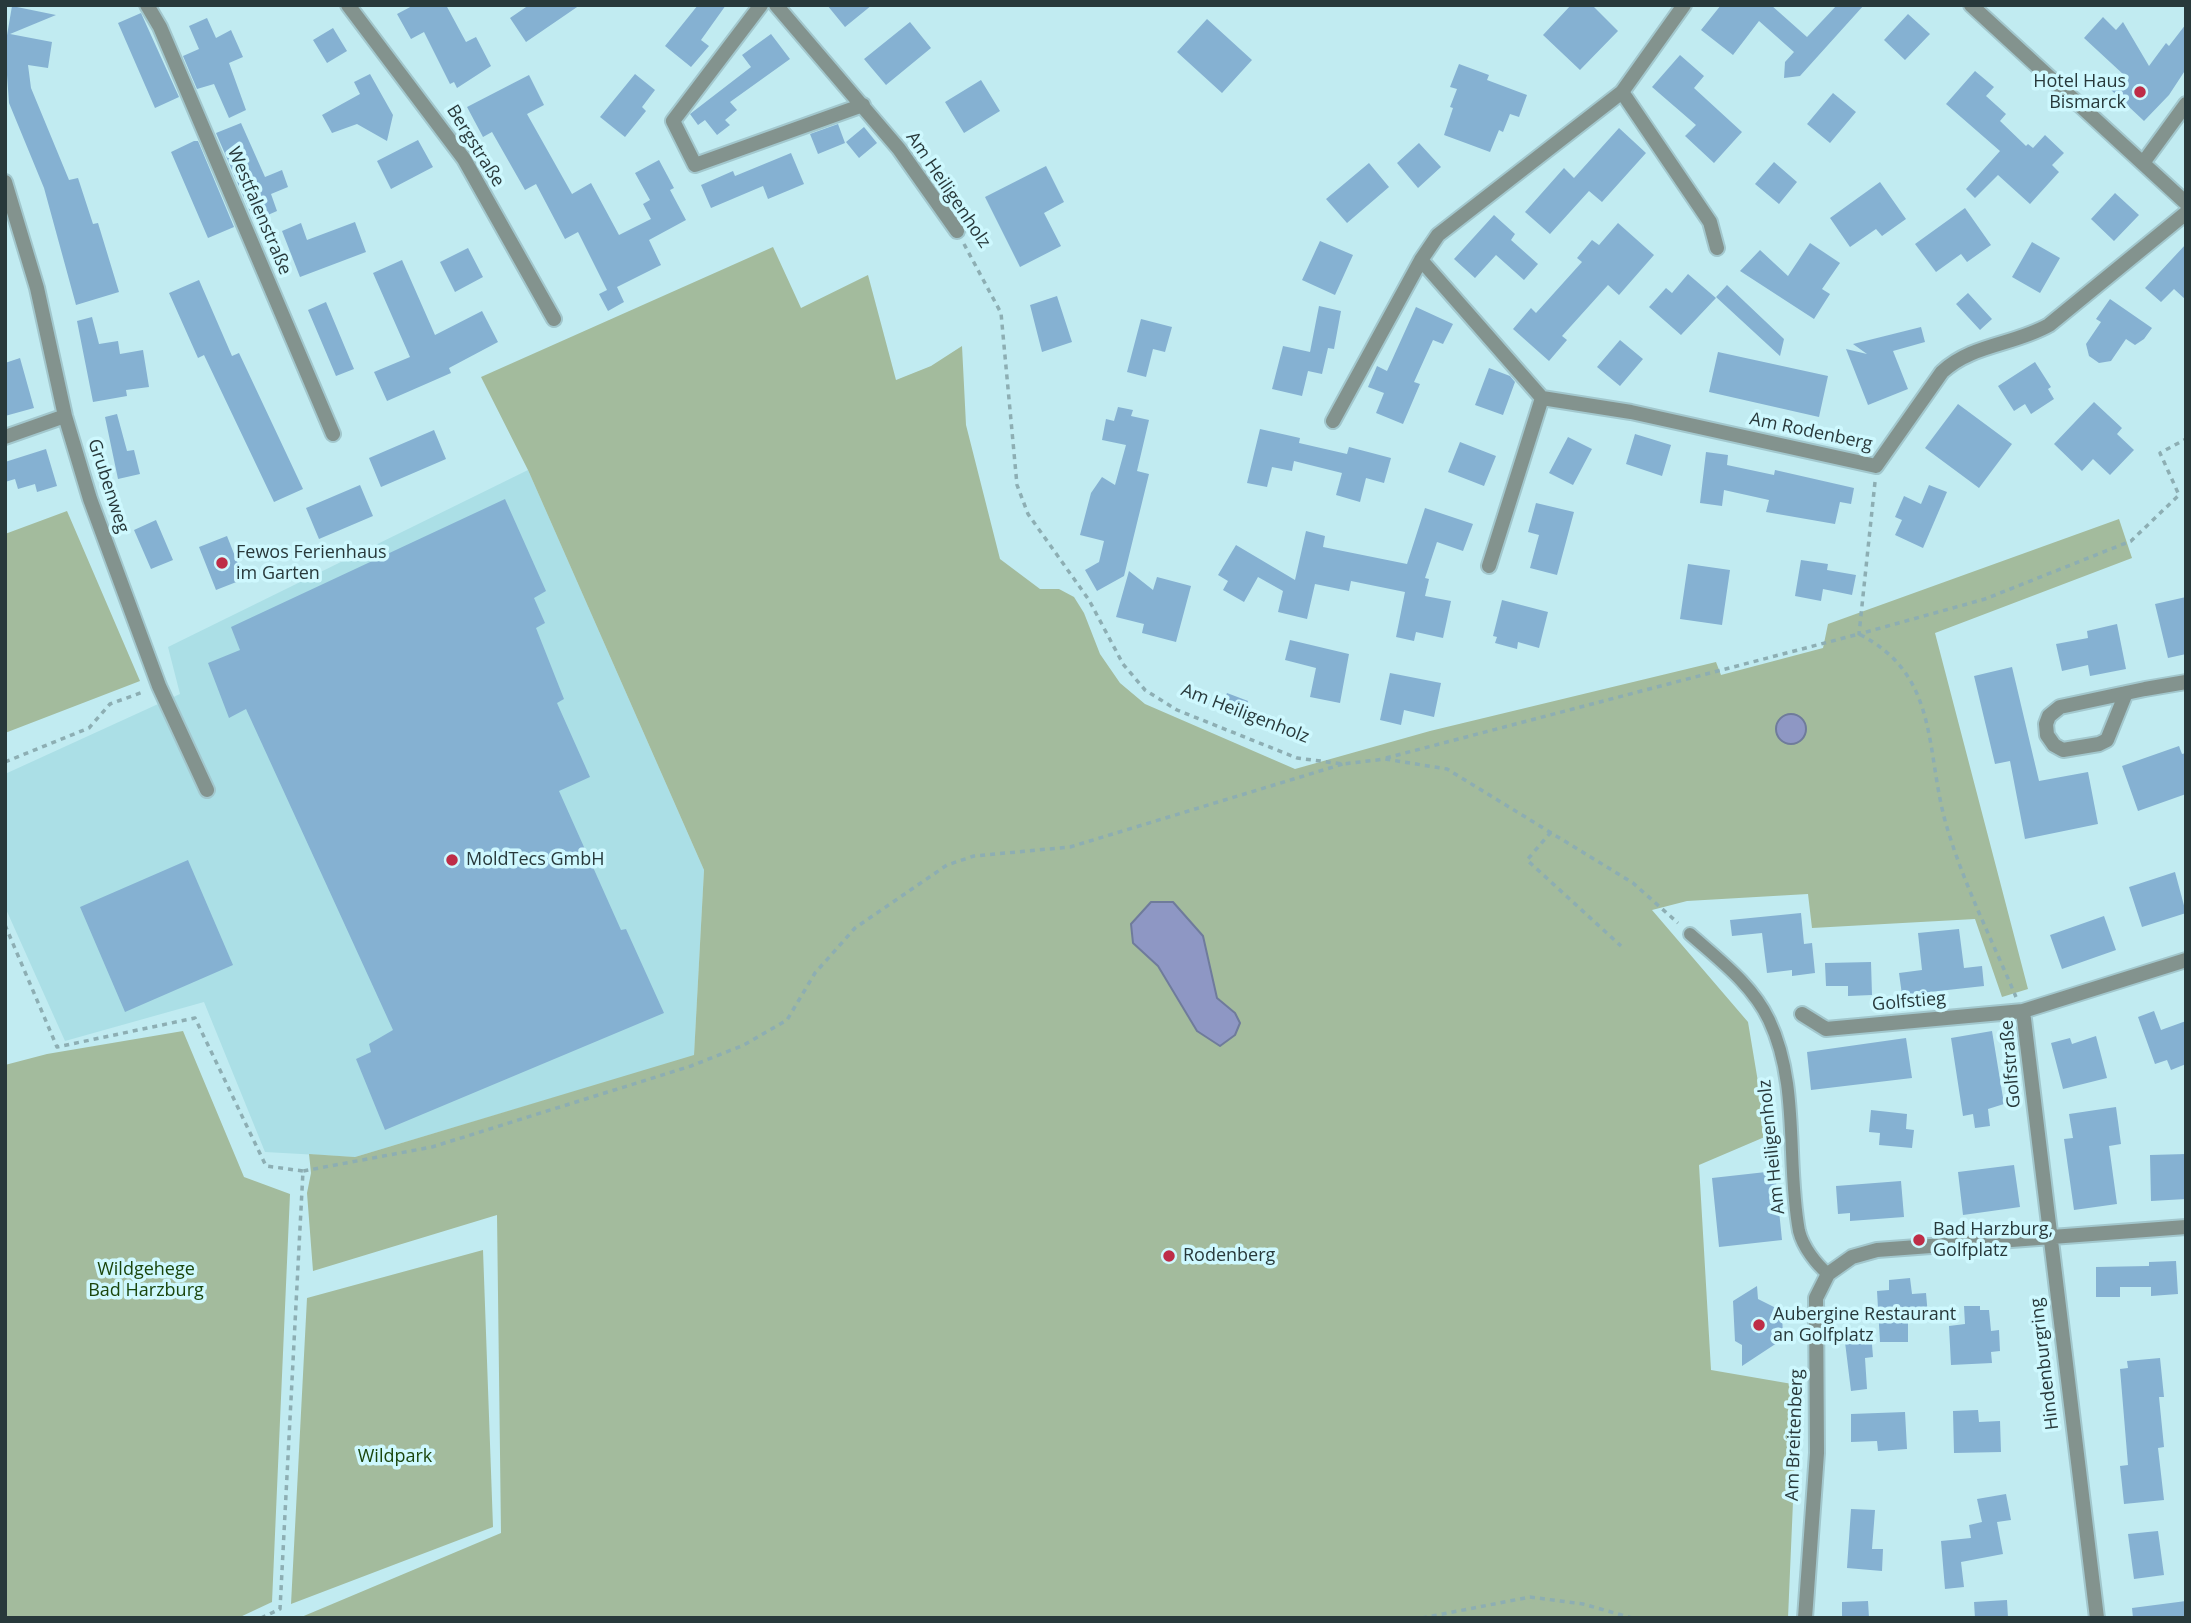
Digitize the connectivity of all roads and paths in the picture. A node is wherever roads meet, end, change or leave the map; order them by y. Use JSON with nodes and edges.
{"nodes":[{"id":1,"x":147,"y":5,"type":"edge"},
{"id":2,"x":348,"y":5,"type":"edge"},
{"id":3,"x":761,"y":5,"type":"edge"},
{"id":4,"x":776,"y":5,"type":"edge"},
{"id":5,"x":1684,"y":5,"type":"edge"},
{"id":6,"x":1971,"y":5,"type":"edge"},
{"id":7,"x":1622,"y":92,"type":"junction"},
{"id":8,"x":2186,"y":104,"type":"edge"},
{"id":9,"x":863,"y":105,"type":"junction"},
{"id":10,"x":2143,"y":163,"type":"junction"},
{"id":11,"x":5,"y":182,"type":"edge"},
{"id":12,"x":2186,"y":203,"type":"edge"},
{"id":13,"x":2186,"y":213,"type":"edge"},
{"id":14,"x":957,"y":231,"type":"joint"},
{"id":15,"x":1717,"y":248,"type":"dead end"},
{"id":16,"x":1421,"y":260,"type":"junction"},
{"id":17,"x":554,"y":319,"type":"dead end"},
{"id":18,"x":1542,"y":398,"type":"junction"},
{"id":19,"x":65,"y":416,"type":"junction"},
{"id":20,"x":1333,"y":421,"type":"dead end"},
{"id":21,"x":333,"y":434,"type":"dead end"},
{"id":22,"x":5,"y":437,"type":"edge"},
{"id":23,"x":2186,"y":439,"type":"edge"},
{"id":24,"x":1876,"y":467,"type":"junction"},
{"id":25,"x":1489,"y":566,"type":"dead end"},
{"id":26,"x":1859,"y":634,"type":"junction"},
{"id":27,"x":2186,"y":682,"type":"edge"},
{"id":28,"x":159,"y":686,"type":"junction"},
{"id":29,"x":2126,"y":693,"type":"junction"},
{"id":30,"x":1385,"y":759,"type":"junction"},
{"id":31,"x":5,"y":762,"type":"edge"},
{"id":32,"x":1343,"y":764,"type":"junction"},
{"id":33,"x":207,"y":790,"type":"dead end"},
{"id":34,"x":1551,"y":832,"type":"junction"},
{"id":35,"x":5,"y":925,"type":"edge"},
{"id":36,"x":1690,"y":934,"type":"joint"},
{"id":37,"x":1621,"y":946,"type":"dead end"},
{"id":38,"x":2186,"y":960,"type":"edge"},
{"id":39,"x":2023,"y":1012,"type":"junction"},
{"id":40,"x":1802,"y":1014,"type":"dead end"},
{"id":41,"x":303,"y":1171,"type":"junction"},
{"id":42,"x":2186,"y":1227,"type":"edge"},
{"id":43,"x":2050,"y":1240,"type":"junction"},
{"id":44,"x":1828,"y":1274,"type":"junction"},
{"id":45,"x":261,"y":1618,"type":"edge"},
{"id":46,"x":1422,"y":1618,"type":"edge"},
{"id":47,"x":1632,"y":1618,"type":"edge"},
{"id":48,"x":1805,"y":1618,"type":"edge"},
{"id":49,"x":2096,"y":1618,"type":"edge"}],
"edges":[{"from":1,"to":21,"type":"street","name":"Westfalenstraße"},
{"from":2,"to":17,"type":"street","name":"Bergstraße"},
{"from":3,"to":9,"type":"street"},
{"from":4,"to":9,"type":"street","name":"Am Heiligenholz"},
{"from":5,"to":7,"type":"street"},
{"from":6,"to":10,"type":"street"},
{"from":7,"to":15,"type":"street"},
{"from":7,"to":16,"type":"street"},
{"from":8,"to":10,"type":"street"},
{"from":9,"to":14,"type":"street","name":"Am Heiligenholz"},
{"from":10,"to":12,"type":"street"},
{"from":11,"to":19,"type":"street","name":"Grubenweg"},
{"from":13,"to":24,"type":"street","name":"Am Rodenberg"},
{"from":14,"to":32,"type":"path","name":"Am Heiligenholz"},
{"from":16,"to":18,"type":"street"},
{"from":16,"to":20,"type":"street"},
{"from":18,"to":24,"type":"street","name":"Am Rodenberg"},
{"from":18,"to":25,"type":"street"},
{"from":19,"to":22,"type":"street"},
{"from":19,"to":28,"type":"street","name":"Grubenweg"},
{"from":23,"to":26,"type":"path"},
{"from":24,"to":26,"type":"path"},
{"from":26,"to":30,"type":"path"},
{"from":26,"to":39,"type":"path"},
{"from":27,"to":29,"type":"street"},
{"from":28,"to":31,"type":"path"},
{"from":28,"to":33,"type":"street","name":"Grubenweg"},
{"from":29,"to":29,"type":"street"},
{"from":30,"to":32,"type":"path","name":"Am Heiligenholz"},
{"from":30,"to":34,"type":"path","name":"Am Heiligenholz"},
{"from":32,"to":41,"type":"path"},
{"from":34,"to":36,"type":"path","name":"Am Heiligenholz"},
{"from":34,"to":37,"type":"path"},
{"from":35,"to":41,"type":"path"},
{"from":36,"to":44,"type":"lane","name":"Am Heiligenholz"},
{"from":38,"to":39,"type":"street","name":"Golfstraße"},
{"from":39,"to":40,"type":"street","name":"Golfstieg"},
{"from":39,"to":43,"type":"street","name":"Golfstraße"},
{"from":41,"to":45,"type":"path"},
{"from":42,"to":43,"type":"street"},
{"from":43,"to":44,"type":"street"},
{"from":43,"to":49,"type":"street","name":"Hindenburgring"},
{"from":44,"to":48,"type":"street","name":"Am Breitenberg"},
{"from":46,"to":47,"type":"path"}]}
